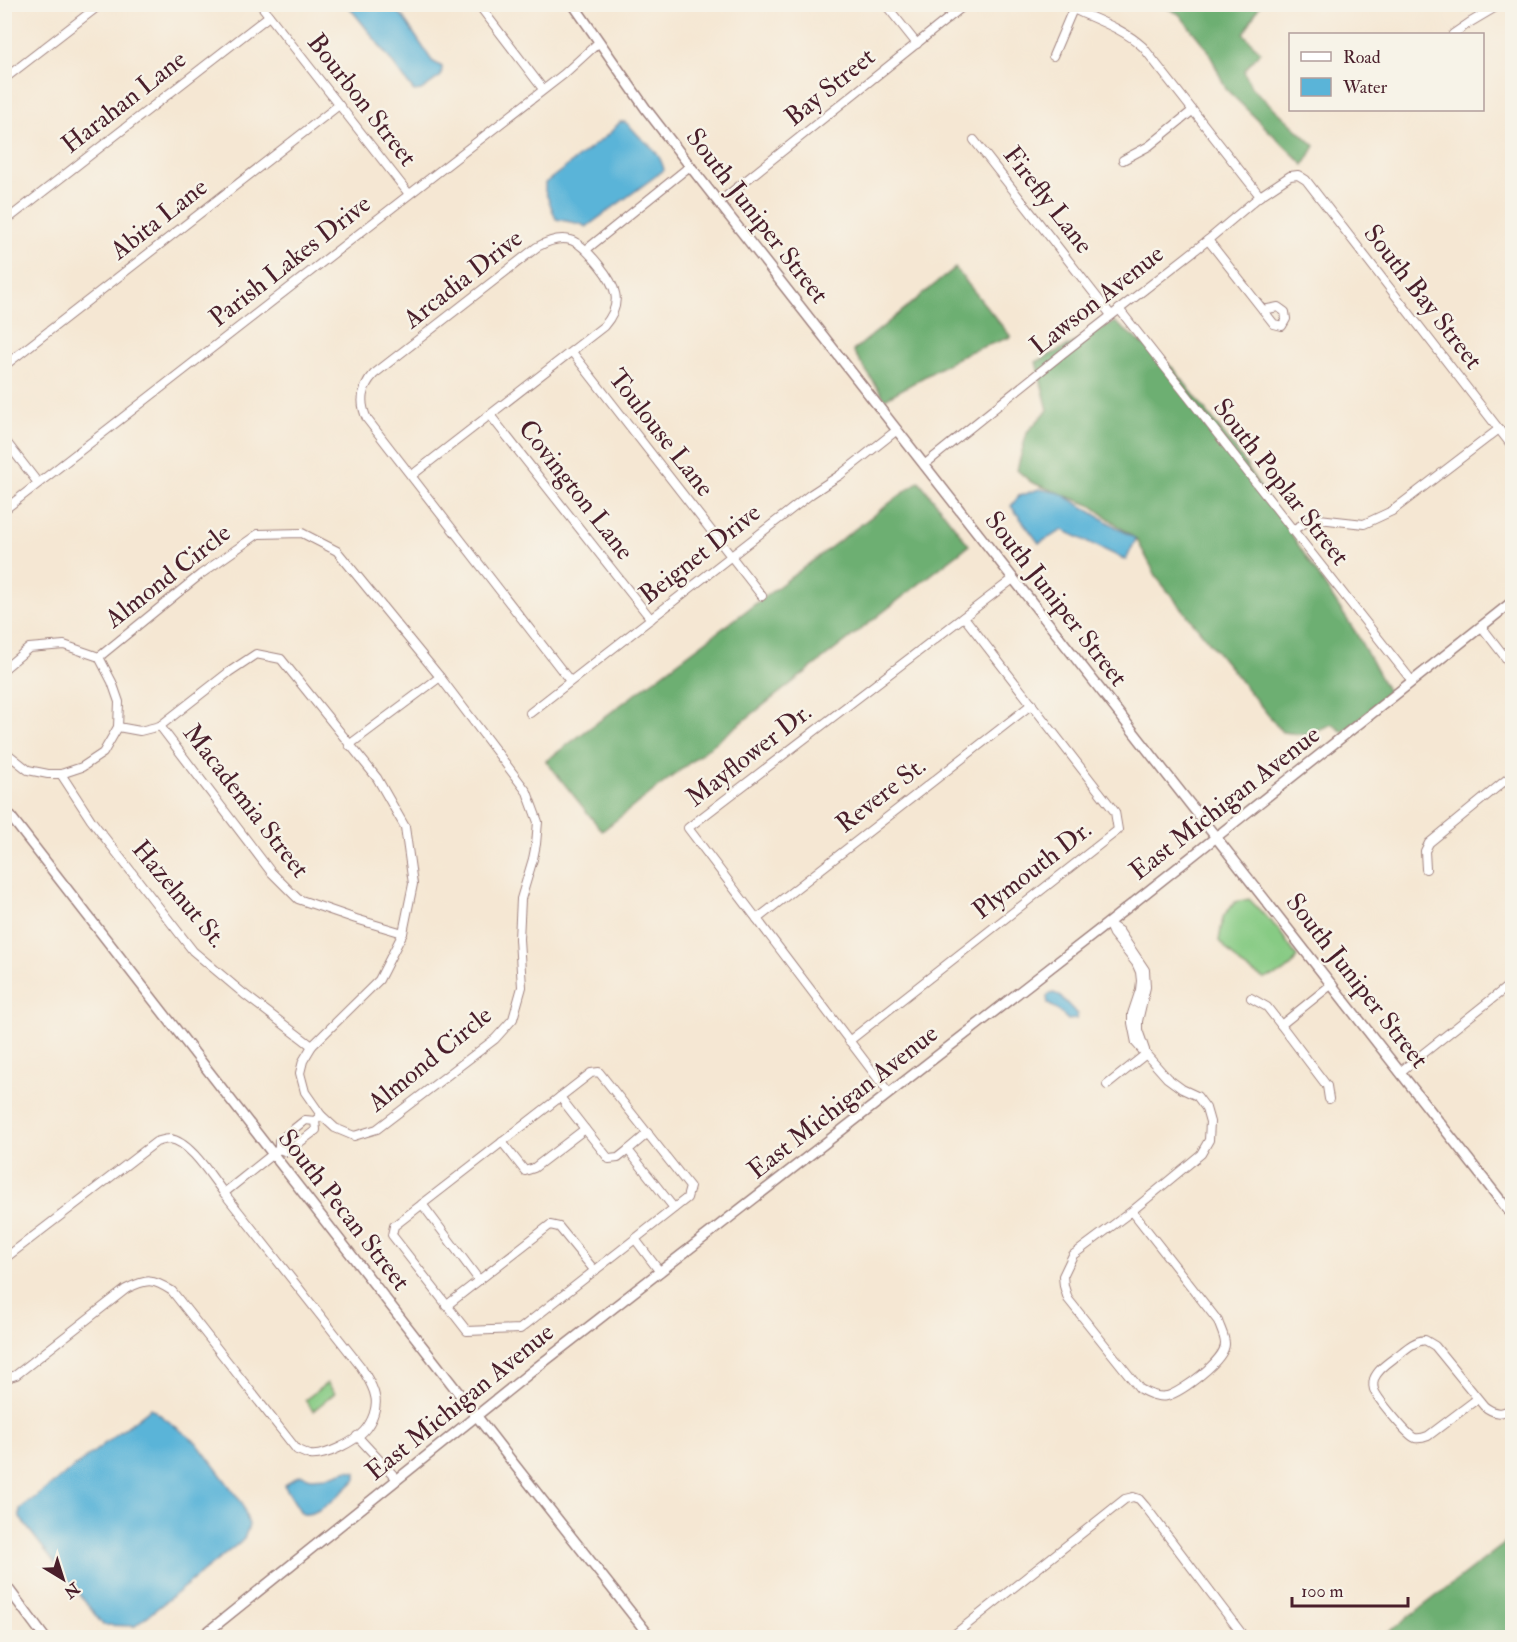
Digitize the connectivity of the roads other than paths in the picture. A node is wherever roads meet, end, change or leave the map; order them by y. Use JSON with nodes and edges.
{"nodes":[{"id":1,"x":101,"y":4,"type":"edge"},
{"id":2,"x":260,"y":4,"type":"edge"},
{"id":3,"x":478,"y":4,"type":"edge"},
{"id":4,"x":573,"y":4,"type":"edge"},
{"id":5,"x":885,"y":4,"type":"edge"},
{"id":6,"x":966,"y":4,"type":"edge"},
{"id":7,"x":1501,"y":4,"type":"edge"},
{"id":8,"x":1071,"y":7,"type":"edge"},
{"id":9,"x":269,"y":16,"type":"junction"},
{"id":10,"x":1454,"y":33,"type":"edge"},
{"id":11,"x":599,"y":42,"type":"junction"},
{"id":12,"x":917,"y":44,"type":"junction"},
{"id":13,"x":1053,"y":56,"type":"dead end"},
{"id":14,"x":4,"y":79,"type":"edge"},
{"id":15,"x":543,"y":89,"type":"junction"},
{"id":16,"x":339,"y":105,"type":"junction"},
{"id":17,"x":1192,"y":111,"type":"junction"},
{"id":18,"x":974,"y":140,"type":"dead end"},
{"id":19,"x":1123,"y":160,"type":"dead end"},
{"id":20,"x":690,"y":166,"type":"junction"},
{"id":21,"x":1298,"y":176,"type":"joint"},
{"id":22,"x":410,"y":194,"type":"junction"},
{"id":23,"x":1260,"y":196,"type":"junction"},
{"id":24,"x":719,"y":201,"type":"junction"},
{"id":25,"x":4,"y":222,"type":"edge"},
{"id":26,"x":1208,"y":240,"type":"junction"},
{"id":27,"x":587,"y":249,"type":"junction"},
{"id":28,"x":1119,"y":309,"type":"junction"},
{"id":29,"x":1263,"y":310,"type":"dead end"},
{"id":30,"x":1111,"y":315,"type":"junction"},
{"id":31,"x":572,"y":352,"type":"junction"},
{"id":32,"x":4,"y":366,"type":"edge"},
{"id":33,"x":490,"y":415,"type":"junction"},
{"id":34,"x":1499,"y":429,"type":"junction"},
{"id":35,"x":897,"y":430,"type":"junction"},
{"id":36,"x":4,"y":439,"type":"edge"},
{"id":37,"x":1512,"y":446,"type":"edge"},
{"id":38,"x":924,"y":465,"type":"junction"},
{"id":39,"x":411,"y":476,"type":"junction"},
{"id":40,"x":38,"y":483,"type":"junction"},
{"id":41,"x":4,"y":510,"type":"edge"},
{"id":42,"x":1292,"y":530,"type":"junction"},
{"id":43,"x":731,"y":556,"type":"junction"},
{"id":44,"x":1013,"y":579,"type":"junction"},
{"id":45,"x":762,"y":596,"type":"dead end"},
{"id":46,"x":1512,"y":602,"type":"edge"},
{"id":47,"x":964,"y":617,"type":"junction"},
{"id":48,"x":651,"y":619,"type":"junction"},
{"id":49,"x":1481,"y":626,"type":"junction"},
{"id":50,"x":99,"y":657,"type":"junction"},
{"id":51,"x":1512,"y":666,"type":"edge"},
{"id":52,"x":4,"y":669,"type":"edge"},
{"id":53,"x":440,"y":677,"type":"junction"},
{"id":54,"x":570,"y":681,"type":"junction"},
{"id":55,"x":1412,"y":681,"type":"junction"},
{"id":56,"x":1032,"y":704,"type":"junction"},
{"id":57,"x":530,"y":713,"type":"dead end"},
{"id":58,"x":160,"y":726,"type":"junction"},
{"id":59,"x":118,"y":727,"type":"junction"},
{"id":60,"x":349,"y":745,"type":"junction"},
{"id":61,"x":4,"y":751,"type":"edge"},
{"id":62,"x":61,"y":774,"type":"junction"},
{"id":63,"x":1512,"y":775,"type":"edge"},
{"id":64,"x":4,"y":808,"type":"edge"},
{"id":65,"x":1217,"y":837,"type":"junction"},
{"id":66,"x":1426,"y":869,"type":"dead end"},
{"id":67,"x":757,"y":919,"type":"junction"},
{"id":68,"x":1108,"y":923,"type":"junction"},
{"id":69,"x":403,"y":933,"type":"junction"},
{"id":70,"x":1512,"y":983,"type":"edge"},
{"id":71,"x":1332,"y":984,"type":"junction"},
{"id":72,"x":1251,"y":998,"type":"dead end"},
{"id":73,"x":1281,"y":1025,"type":"junction"},
{"id":74,"x":849,"y":1041,"type":"junction"},
{"id":75,"x":312,"y":1046,"type":"junction"},
{"id":76,"x":1146,"y":1054,"type":"junction"},
{"id":77,"x":1400,"y":1072,"type":"junction"},
{"id":78,"x":1107,"y":1085,"type":"dead end"},
{"id":79,"x":889,"y":1093,"type":"junction"},
{"id":80,"x":560,"y":1097,"type":"junction"},
{"id":81,"x":1329,"y":1099,"type":"dead end"},
{"id":82,"x":318,"y":1118,"type":"junction"},
{"id":83,"x":585,"y":1129,"type":"junction"},
{"id":84,"x":648,"y":1133,"type":"junction"},
{"id":85,"x":502,"y":1142,"type":"junction"},
{"id":86,"x":628,"y":1150,"type":"junction"},
{"id":87,"x":277,"y":1152,"type":"junction"},
{"id":88,"x":224,"y":1193,"type":"junction"},
{"id":89,"x":422,"y":1204,"type":"junction"},
{"id":90,"x":674,"y":1208,"type":"junction"},
{"id":91,"x":1510,"y":1208,"type":"edge"},
{"id":92,"x":1132,"y":1211,"type":"junction"},
{"id":93,"x":635,"y":1239,"type":"junction"},
{"id":94,"x":4,"y":1259,"type":"edge"},
{"id":95,"x":595,"y":1270,"type":"junction"},
{"id":96,"x":660,"y":1272,"type":"junction"},
{"id":97,"x":479,"y":1280,"type":"junction"},
{"id":98,"x":446,"y":1306,"type":"junction"},
{"id":99,"x":4,"y":1379,"type":"edge"},
{"id":100,"x":1477,"y":1399,"type":"junction"},
{"id":101,"x":1512,"y":1408,"type":"edge"},
{"id":102,"x":477,"y":1415,"type":"junction"},
{"id":103,"x":357,"y":1436,"type":"junction"},
{"id":104,"x":397,"y":1479,"type":"junction"},
{"id":105,"x":4,"y":1583,"type":"edge"},
{"id":106,"x":45,"y":1638,"type":"edge"},
{"id":107,"x":200,"y":1638,"type":"edge"},
{"id":108,"x":651,"y":1638,"type":"edge"},
{"id":109,"x":950,"y":1638,"type":"edge"},
{"id":110,"x":1245,"y":1638,"type":"edge"}],
"edges":[{"from":1,"to":14,"type":"street"},
{"from":2,"to":9,"type":"street","name":"Bourbon Street"},
{"from":3,"to":15,"type":"street"},
{"from":4,"to":11,"type":"street","name":"South Juniper Street"},
{"from":5,"to":12,"type":"street"},
{"from":6,"to":12,"type":"street","name":"Bay Street"},
{"from":7,"to":10,"type":"street"},
{"from":8,"to":13,"type":"street"},
{"from":8,"to":17,"type":"street"},
{"from":9,"to":16,"type":"street","name":"Bourbon Street"},
{"from":9,"to":25,"type":"street","name":"Harahan Lane"},
{"from":11,"to":15,"type":"street","name":"Parish Lakes Drive"},
{"from":11,"to":20,"type":"street","name":"South Juniper Street"},
{"from":12,"to":24,"type":"street","name":"Bay Street"},
{"from":15,"to":22,"type":"street","name":"Parish Lakes Drive"},
{"from":16,"to":22,"type":"street","name":"Bourbon Street"},
{"from":16,"to":32,"type":"street","name":"Abita Lane"},
{"from":17,"to":19,"type":"street"},
{"from":17,"to":23,"type":"street"},
{"from":18,"to":30,"type":"street","name":"Firefly Lane"},
{"from":20,"to":24,"type":"street","name":"South Juniper Street"},
{"from":20,"to":27,"type":"street"},
{"from":21,"to":23,"type":"street","name":"Lawson Avenue"},
{"from":21,"to":34,"type":"street","name":"South Bay Street"},
{"from":22,"to":40,"type":"street","name":"Parish Lakes Drive"},
{"from":23,"to":26,"type":"street","name":"Lawson Avenue"},
{"from":24,"to":35,"type":"street","name":"South Juniper Street"},
{"from":26,"to":28,"type":"street","name":"Lawson Avenue"},
{"from":26,"to":29,"type":"street"},
{"from":27,"to":31,"type":"street"},
{"from":27,"to":39,"type":"street","name":"Arcadia Drive"},
{"from":28,"to":30,"type":"street","name":"Lawson Avenue"},
{"from":28,"to":42,"type":"street","name":"South Poplar Street"},
{"from":30,"to":38,"type":"street","name":"Lawson Avenue"},
{"from":31,"to":33,"type":"street"},
{"from":31,"to":43,"type":"street","name":"Toulouse Lane"},
{"from":33,"to":39,"type":"street"},
{"from":33,"to":48,"type":"street","name":"Covington Lane"},
{"from":34,"to":37,"type":"street","name":"South Bay Street"},
{"from":34,"to":42,"type":"street"},
{"from":35,"to":38,"type":"street","name":"South Juniper Street"},
{"from":35,"to":43,"type":"street","name":"Beignet Drive"},
{"from":36,"to":40,"type":"street"},
{"from":38,"to":44,"type":"street","name":"South Juniper Street"},
{"from":39,"to":54,"type":"street","name":"Arcadia Drive"},
{"from":40,"to":41,"type":"street","name":"Parish Lakes Drive"},
{"from":42,"to":55,"type":"street","name":"South Poplar Street"},
{"from":43,"to":45,"type":"street","name":"Toulouse Lane"},
{"from":43,"to":48,"type":"street","name":"Beignet Drive"},
{"from":44,"to":47,"type":"street","name":"Mayflower Dr."},
{"from":44,"to":65,"type":"street","name":"South Juniper Street"},
{"from":46,"to":49,"type":"street","name":"East Michigan Avenue"},
{"from":47,"to":56,"type":"street","name":"Plymouth Dr."},
{"from":47,"to":67,"type":"street","name":"Mayflower Dr."},
{"from":48,"to":54,"type":"street","name":"Beignet Drive"},
{"from":49,"to":51,"type":"street"},
{"from":49,"to":55,"type":"street","name":"East Michigan Avenue"},
{"from":50,"to":52,"type":"street"},
{"from":50,"to":53,"type":"street","name":"Almond Circle"},
{"from":50,"to":59,"type":"street"},
{"from":53,"to":60,"type":"street"},
{"from":53,"to":82,"type":"street","name":"Almond Circle"},
{"from":54,"to":57,"type":"street","name":"Beignet Drive"},
{"from":55,"to":65,"type":"street","name":"East Michigan Avenue"},
{"from":56,"to":67,"type":"street","name":"Revere St."},
{"from":56,"to":74,"type":"street","name":"Plymouth Dr."},
{"from":58,"to":59,"type":"street"},
{"from":58,"to":60,"type":"street","name":"Almond Circle"},
{"from":58,"to":69,"type":"street","name":"Macademia Street"},
{"from":59,"to":62,"type":"street"},
{"from":60,"to":69,"type":"street","name":"Almond Circle"},
{"from":61,"to":62,"type":"street"},
{"from":62,"to":75,"type":"street","name":"Hazelnut St."},
{"from":63,"to":66,"type":"street"},
{"from":64,"to":87,"type":"street","name":"South Pecan Street"},
{"from":65,"to":68,"type":"street","name":"East Michigan Avenue"},
{"from":65,"to":71,"type":"street","name":"South Juniper Street"},
{"from":67,"to":74,"type":"street","name":"Mayflower Dr."},
{"from":68,"to":76,"type":"street"},
{"from":68,"to":79,"type":"street","name":"East Michigan Avenue"},
{"from":69,"to":75,"type":"street","name":"Almond Circle"},
{"from":70,"to":77,"type":"street"},
{"from":71,"to":73,"type":"street"},
{"from":71,"to":77,"type":"street","name":"South Juniper Street"},
{"from":72,"to":73,"type":"street"},
{"from":73,"to":81,"type":"street"},
{"from":74,"to":79,"type":"street","name":"Mayflower Dr."},
{"from":75,"to":82,"type":"street","name":"Almond Circle"},
{"from":76,"to":78,"type":"street"},
{"from":76,"to":92,"type":"street"},
{"from":77,"to":91,"type":"street","name":"South Juniper Street"},
{"from":79,"to":96,"type":"street","name":"East Michigan Avenue"},
{"from":80,"to":83,"type":"street"},
{"from":80,"to":84,"type":"street"},
{"from":80,"to":85,"type":"street"},
{"from":82,"to":87,"type":"street"},
{"from":82,"to":87,"type":"street"},
{"from":83,"to":85,"type":"street"},
{"from":83,"to":86,"type":"street"},
{"from":84,"to":86,"type":"street"},
{"from":84,"to":90,"type":"street"},
{"from":85,"to":89,"type":"street"},
{"from":86,"to":90,"type":"street"},
{"from":87,"to":88,"type":"street"},
{"from":87,"to":102,"type":"street","name":"South Pecan Street"},
{"from":88,"to":94,"type":"street"},
{"from":88,"to":103,"type":"street"},
{"from":89,"to":97,"type":"street"},
{"from":89,"to":98,"type":"street"},
{"from":90,"to":93,"type":"street"},
{"from":92,"to":92,"type":"street"},
{"from":93,"to":95,"type":"street"},
{"from":93,"to":96,"type":"street"},
{"from":95,"to":97,"type":"street"},
{"from":95,"to":98,"type":"street"},
{"from":96,"to":102,"type":"street","name":"East Michigan Avenue"},
{"from":97,"to":98,"type":"street"},
{"from":99,"to":103,"type":"street"},
{"from":100,"to":100,"type":"street"},
{"from":100,"to":101,"type":"street"},
{"from":102,"to":104,"type":"street","name":"East Michigan Avenue"},
{"from":102,"to":108,"type":"street","name":"South Pecan Street"},
{"from":103,"to":104,"type":"street"},
{"from":104,"to":107,"type":"street","name":"East Michigan Avenue"},
{"from":105,"to":106,"type":"street"},
{"from":109,"to":110,"type":"street"}]}
